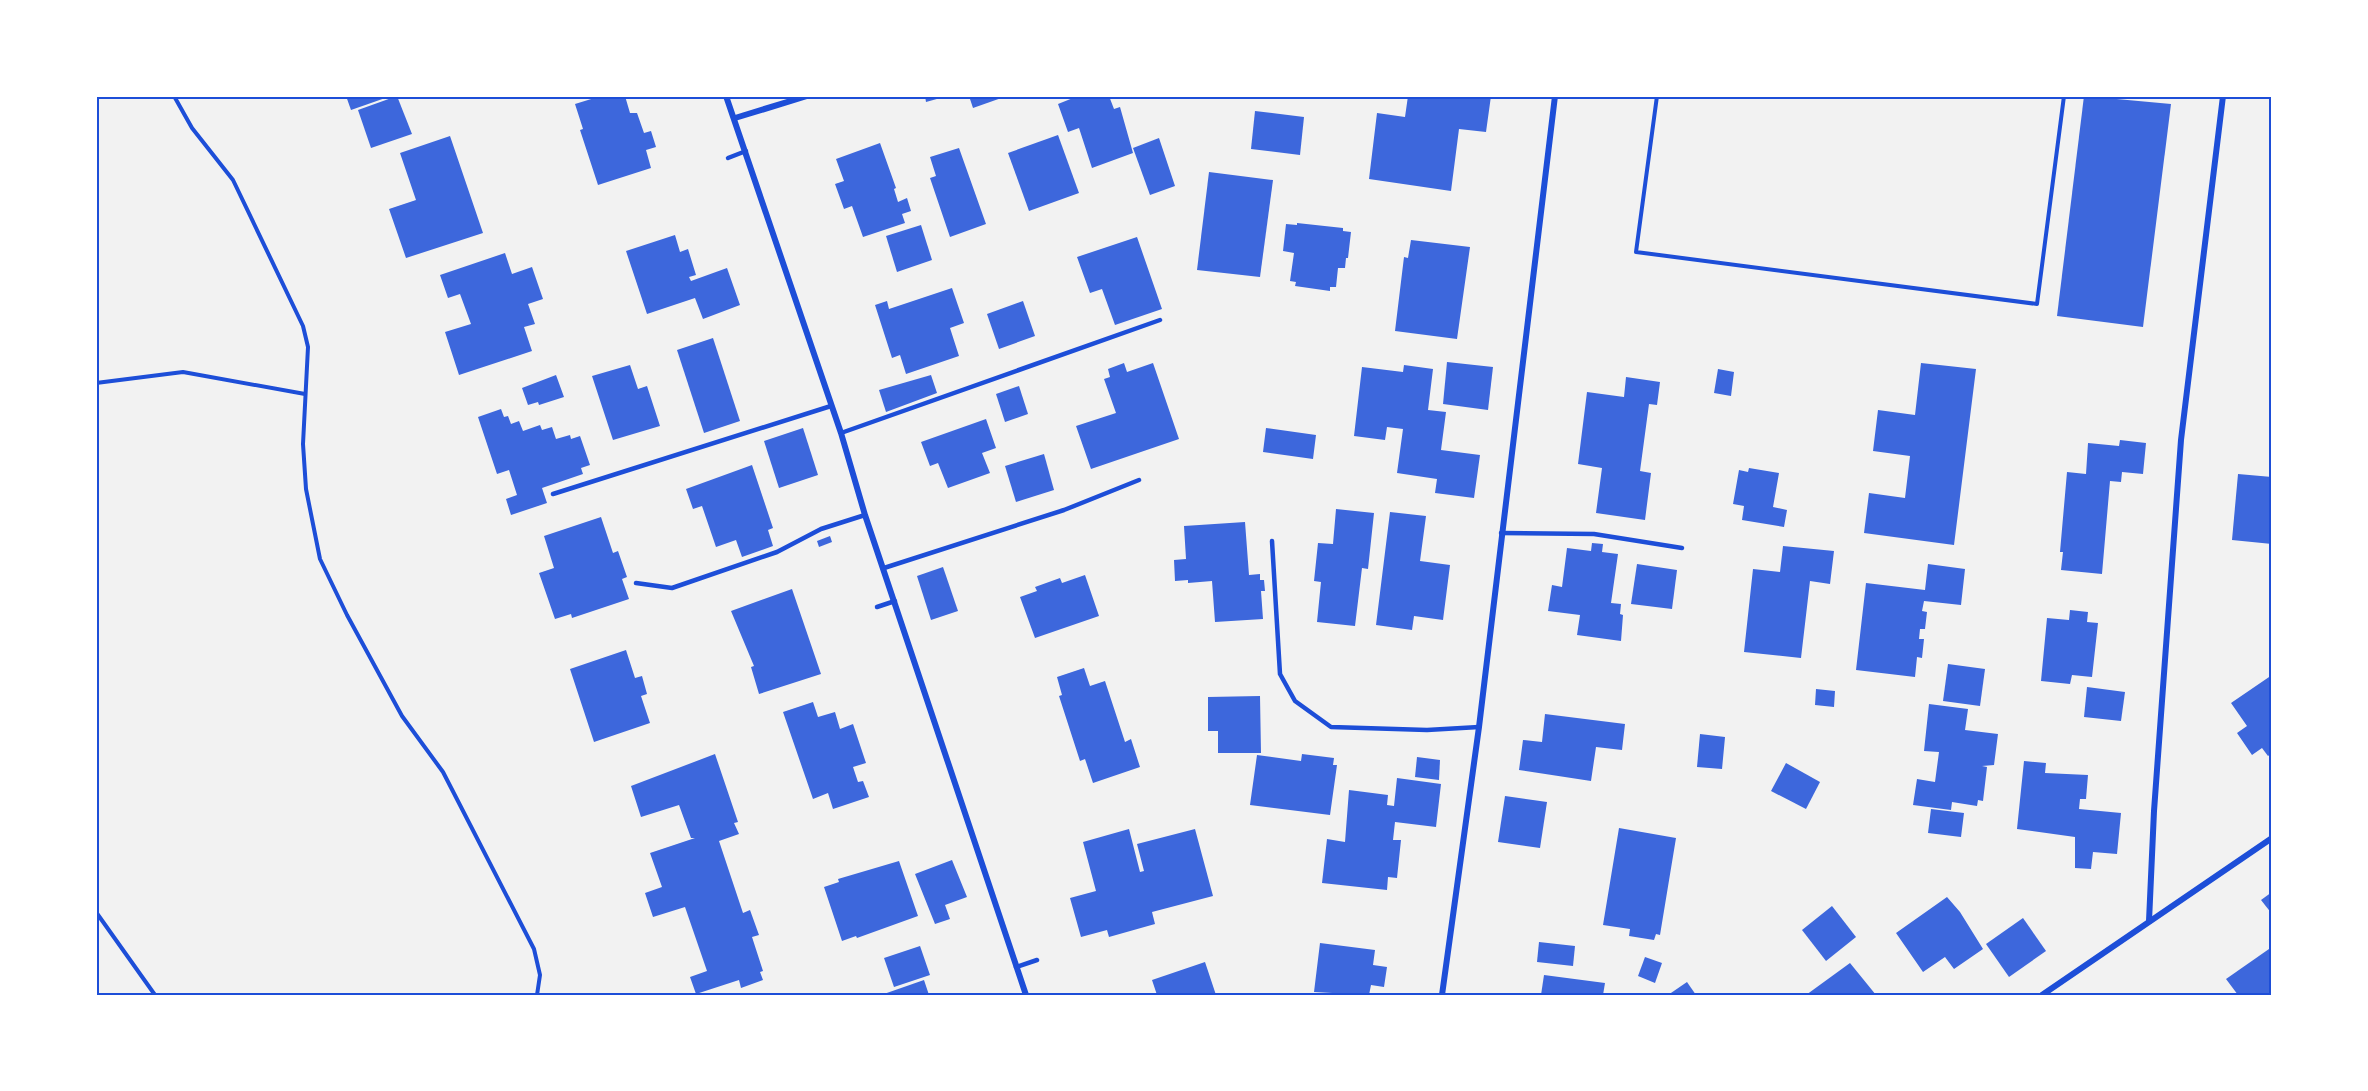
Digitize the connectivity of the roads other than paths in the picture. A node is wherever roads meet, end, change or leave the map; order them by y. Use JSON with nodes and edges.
{"nodes":[{"id":1,"x":726,"y":96,"type":"edge"},
{"id":2,"x":807,"y":96,"type":"edge"},
{"id":3,"x":1555,"y":96,"type":"edge"},
{"id":4,"x":2223,"y":96,"type":"edge"},
{"id":5,"x":735,"y":118,"type":"junction"},
{"id":6,"x":746,"y":151,"type":"junction"},
{"id":7,"x":728,"y":158,"type":"dead end"},
{"id":8,"x":1160,"y":320,"type":"dead end"},
{"id":9,"x":831,"y":406,"type":"junction"},
{"id":10,"x":841,"y":433,"type":"junction"},
{"id":11,"x":1139,"y":480,"type":"dead end"},
{"id":12,"x":553,"y":494,"type":"dead end"},
{"id":13,"x":865,"y":515,"type":"junction"},
{"id":14,"x":1501,"y":533,"type":"junction"},
{"id":15,"x":1272,"y":541,"type":"dead end"},
{"id":16,"x":1682,"y":548,"type":"dead end"},
{"id":17,"x":884,"y":568,"type":"junction"},
{"id":18,"x":636,"y":583,"type":"dead end"},
{"id":19,"x":895,"y":601,"type":"junction"},
{"id":20,"x":877,"y":607,"type":"dead end"},
{"id":21,"x":1479,"y":727,"type":"junction"},
{"id":22,"x":2272,"y":838,"type":"edge"},
{"id":23,"x":2149,"y":921,"type":"junction"},
{"id":24,"x":1037,"y":960,"type":"dead end"},
{"id":25,"x":1016,"y":967,"type":"junction"},
{"id":26,"x":1026,"y":995,"type":"edge"},
{"id":27,"x":1442,"y":995,"type":"edge"},
{"id":28,"x":2042,"y":995,"type":"edge"}],
"edges":[{"from":1,"to":5,"type":"street"},
{"from":2,"to":5,"type":"street"},
{"from":3,"to":14,"type":"street"},
{"from":4,"to":23,"type":"street"},
{"from":5,"to":6,"type":"street"},
{"from":6,"to":7,"type":"lane"},
{"from":6,"to":9,"type":"street"},
{"from":8,"to":10,"type":"lane"},
{"from":9,"to":10,"type":"street"},
{"from":9,"to":12,"type":"lane"},
{"from":10,"to":13,"type":"street"},
{"from":11,"to":17,"type":"lane"},
{"from":13,"to":17,"type":"street"},
{"from":13,"to":18,"type":"lane"},
{"from":14,"to":16,"type":"lane"},
{"from":14,"to":21,"type":"street"},
{"from":15,"to":21,"type":"lane"},
{"from":17,"to":19,"type":"street"},
{"from":19,"to":20,"type":"lane"},
{"from":19,"to":25,"type":"street"},
{"from":21,"to":27,"type":"street"},
{"from":22,"to":23,"type":"street"},
{"from":23,"to":28,"type":"street"},
{"from":24,"to":25,"type":"lane"},
{"from":25,"to":26,"type":"street"}]}
